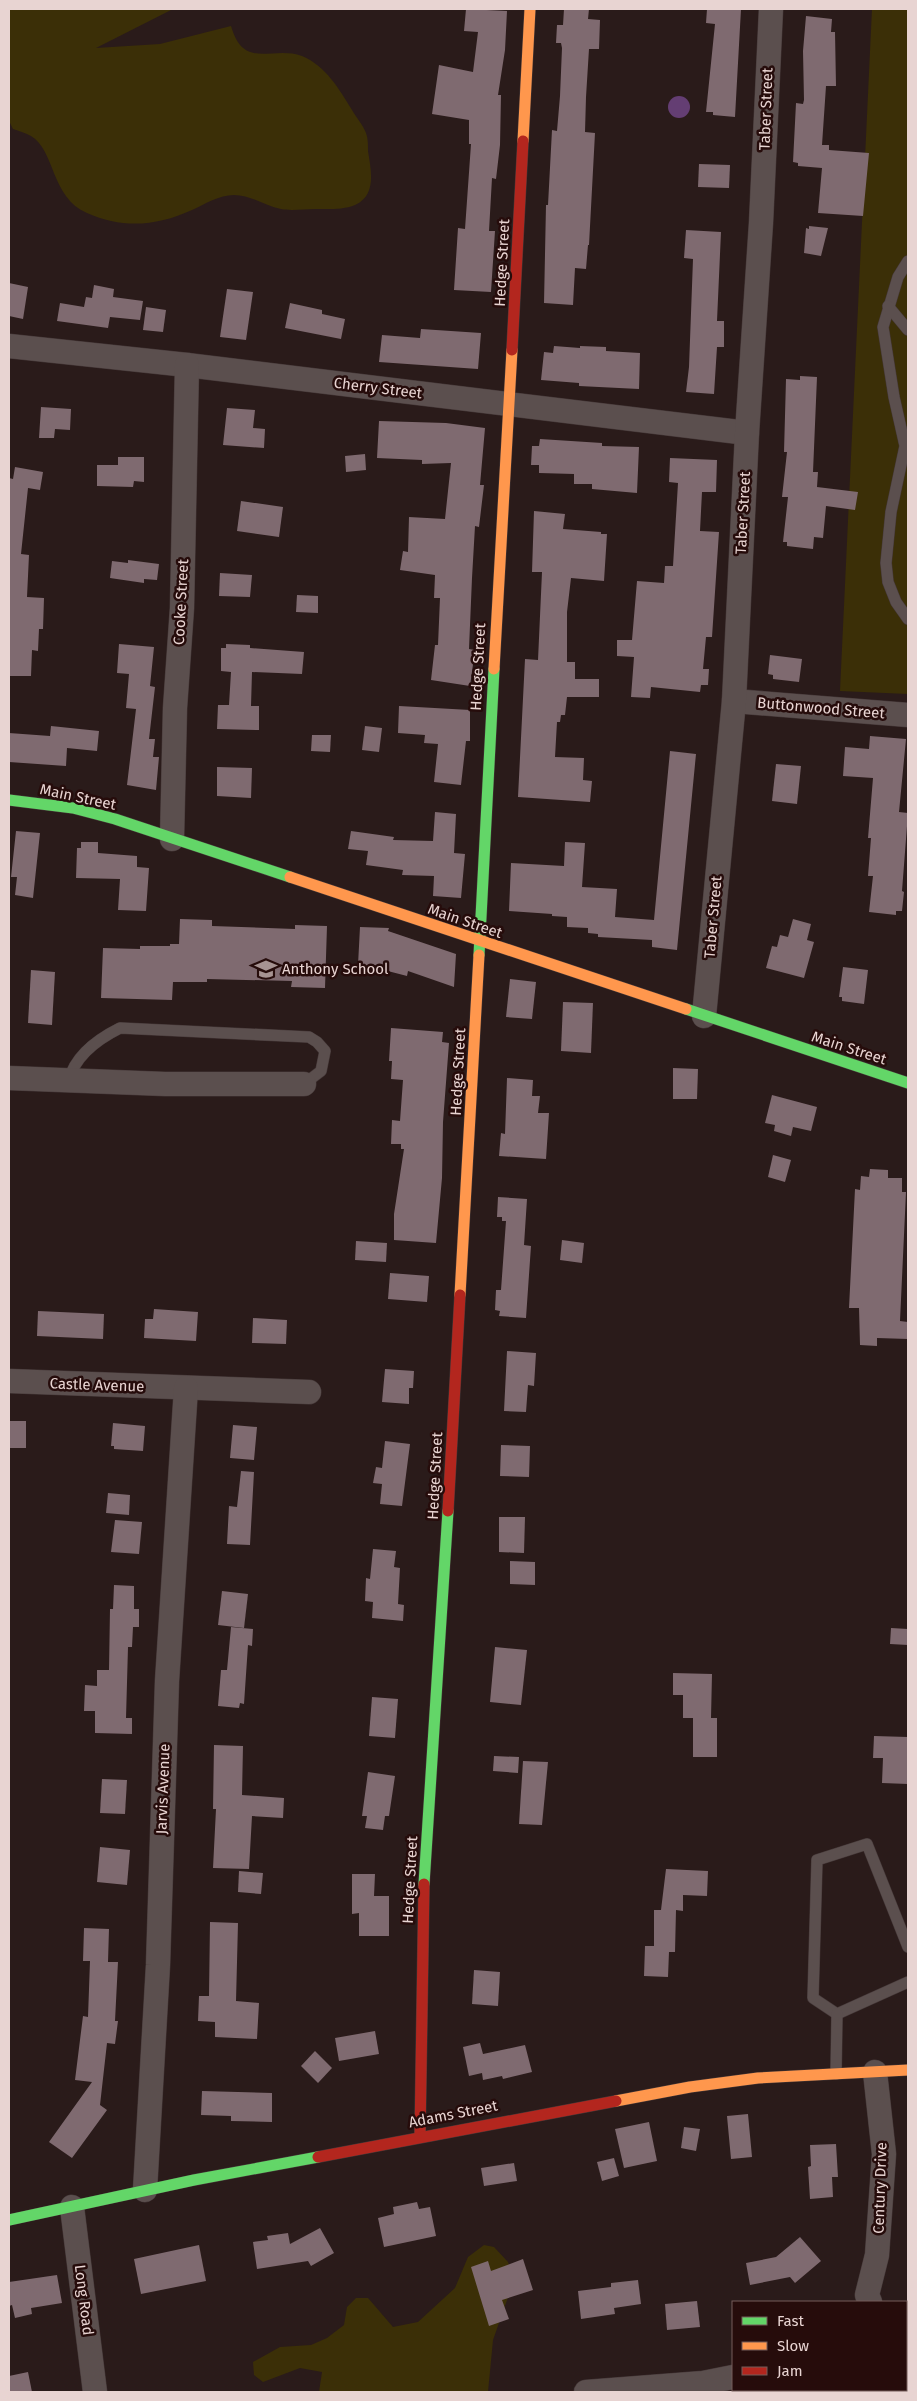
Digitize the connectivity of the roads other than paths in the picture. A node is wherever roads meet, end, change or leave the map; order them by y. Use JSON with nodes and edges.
{"nodes":[{"id":1,"x":530,"y":9,"type":"edge"},
{"id":2,"x":771,"y":9,"type":"edge"},
{"id":3,"x":908,"y":261,"type":"edge"},
{"id":4,"x":888,"y":306,"type":"junction"},
{"id":5,"x":908,"y":330,"type":"edge"},
{"id":6,"x":9,"y":346,"type":"edge"},
{"id":7,"x":187,"y":365,"type":"junction"},
{"id":8,"x":508,"y":404,"type":"junction"},
{"id":9,"x":747,"y":433,"type":"junction"},
{"id":10,"x":907,"y":443,"type":"edge"},
{"id":11,"x":908,"y":619,"type":"edge"},
{"id":12,"x":734,"y":700,"type":"junction"},
{"id":13,"x":908,"y":715,"type":"edge"},
{"id":14,"x":9,"y":800,"type":"edge"},
{"id":15,"x":172,"y":839,"type":"junction"},
{"id":16,"x":480,"y":942,"type":"junction"},
{"id":17,"x":704,"y":1016,"type":"junction"},
{"id":18,"x":9,"y":1078,"type":"edge"},
{"id":19,"x":68,"y":1080,"type":"junction"},
{"id":20,"x":304,"y":1084,"type":"joint"},
{"id":21,"x":908,"y":1084,"type":"edge"},
{"id":22,"x":9,"y":1382,"type":"edge"},
{"id":23,"x":186,"y":1388,"type":"junction"},
{"id":24,"x":309,"y":1392,"type":"dead end"},
{"id":25,"x":908,"y":1947,"type":"edge"},
{"id":26,"x":908,"y":1982,"type":"edge"},
{"id":27,"x":837,"y":2014,"type":"junction"},
{"id":28,"x":908,"y":2070,"type":"edge"},
{"id":29,"x":875,"y":2072,"type":"junction"},
{"id":30,"x":836,"y":2074,"type":"junction"},
{"id":31,"x":420,"y":2136,"type":"junction"},
{"id":32,"x":145,"y":2190,"type":"junction"},
{"id":33,"x":72,"y":2207,"type":"junction"},
{"id":34,"x":9,"y":2220,"type":"edge"},
{"id":35,"x":866,"y":2300,"type":"edge"},
{"id":36,"x":732,"y":2376,"type":"edge"},
{"id":37,"x":96,"y":2392,"type":"edge"},
{"id":38,"x":586,"y":2392,"type":"edge"}],
"edges":[{"from":1,"to":8,"type":"street","name":"Hedge Street"},
{"from":2,"to":9,"type":"street","name":"Taber Street"},
{"from":3,"to":4,"type":"lane"},
{"from":4,"to":5,"type":"lane"},
{"from":4,"to":10,"type":"lane"},
{"from":6,"to":7,"type":"street","name":"Cherry Street"},
{"from":7,"to":8,"type":"street","name":"Cherry Street"},
{"from":7,"to":15,"type":"street","name":"Cooke Street"},
{"from":8,"to":9,"type":"street","name":"Cherry Street"},
{"from":8,"to":16,"type":"street","name":"Hedge Street"},
{"from":9,"to":12,"type":"street","name":"Taber Street"},
{"from":10,"to":11,"type":"lane"},
{"from":12,"to":13,"type":"street","name":"Buttonwood Street"},
{"from":12,"to":17,"type":"street","name":"Taber Street"},
{"from":14,"to":15,"type":"street","name":"Main Street"},
{"from":15,"to":16,"type":"street","name":"Main Street"},
{"from":16,"to":17,"type":"street","name":"Main Street"},
{"from":16,"to":31,"type":"street","name":"Hedge Street"},
{"from":17,"to":21,"type":"street","name":"Main Street"},
{"from":18,"to":19,"type":"street"},
{"from":19,"to":20,"type":"street"},
{"from":19,"to":20,"type":"lane"},
{"from":22,"to":23,"type":"street","name":"Castle Avenue"},
{"from":23,"to":24,"type":"street","name":"Castle Avenue"},
{"from":23,"to":32,"type":"street","name":"Jarvis Avenue"},
{"from":25,"to":27,"type":"lane"},
{"from":26,"to":27,"type":"lane"},
{"from":27,"to":30,"type":"lane"},
{"from":28,"to":29,"type":"street","name":"Adams Street"},
{"from":29,"to":30,"type":"street","name":"Adams Street"},
{"from":29,"to":35,"type":"street","name":"Century Drive"},
{"from":30,"to":31,"type":"street","name":"Adams Street"},
{"from":31,"to":32,"type":"street","name":"Adams Street"},
{"from":32,"to":33,"type":"street","name":"Adams Street"},
{"from":33,"to":34,"type":"street","name":"Adams Street"},
{"from":33,"to":37,"type":"street","name":"Long Road"},
{"from":36,"to":38,"type":"street"}]}
